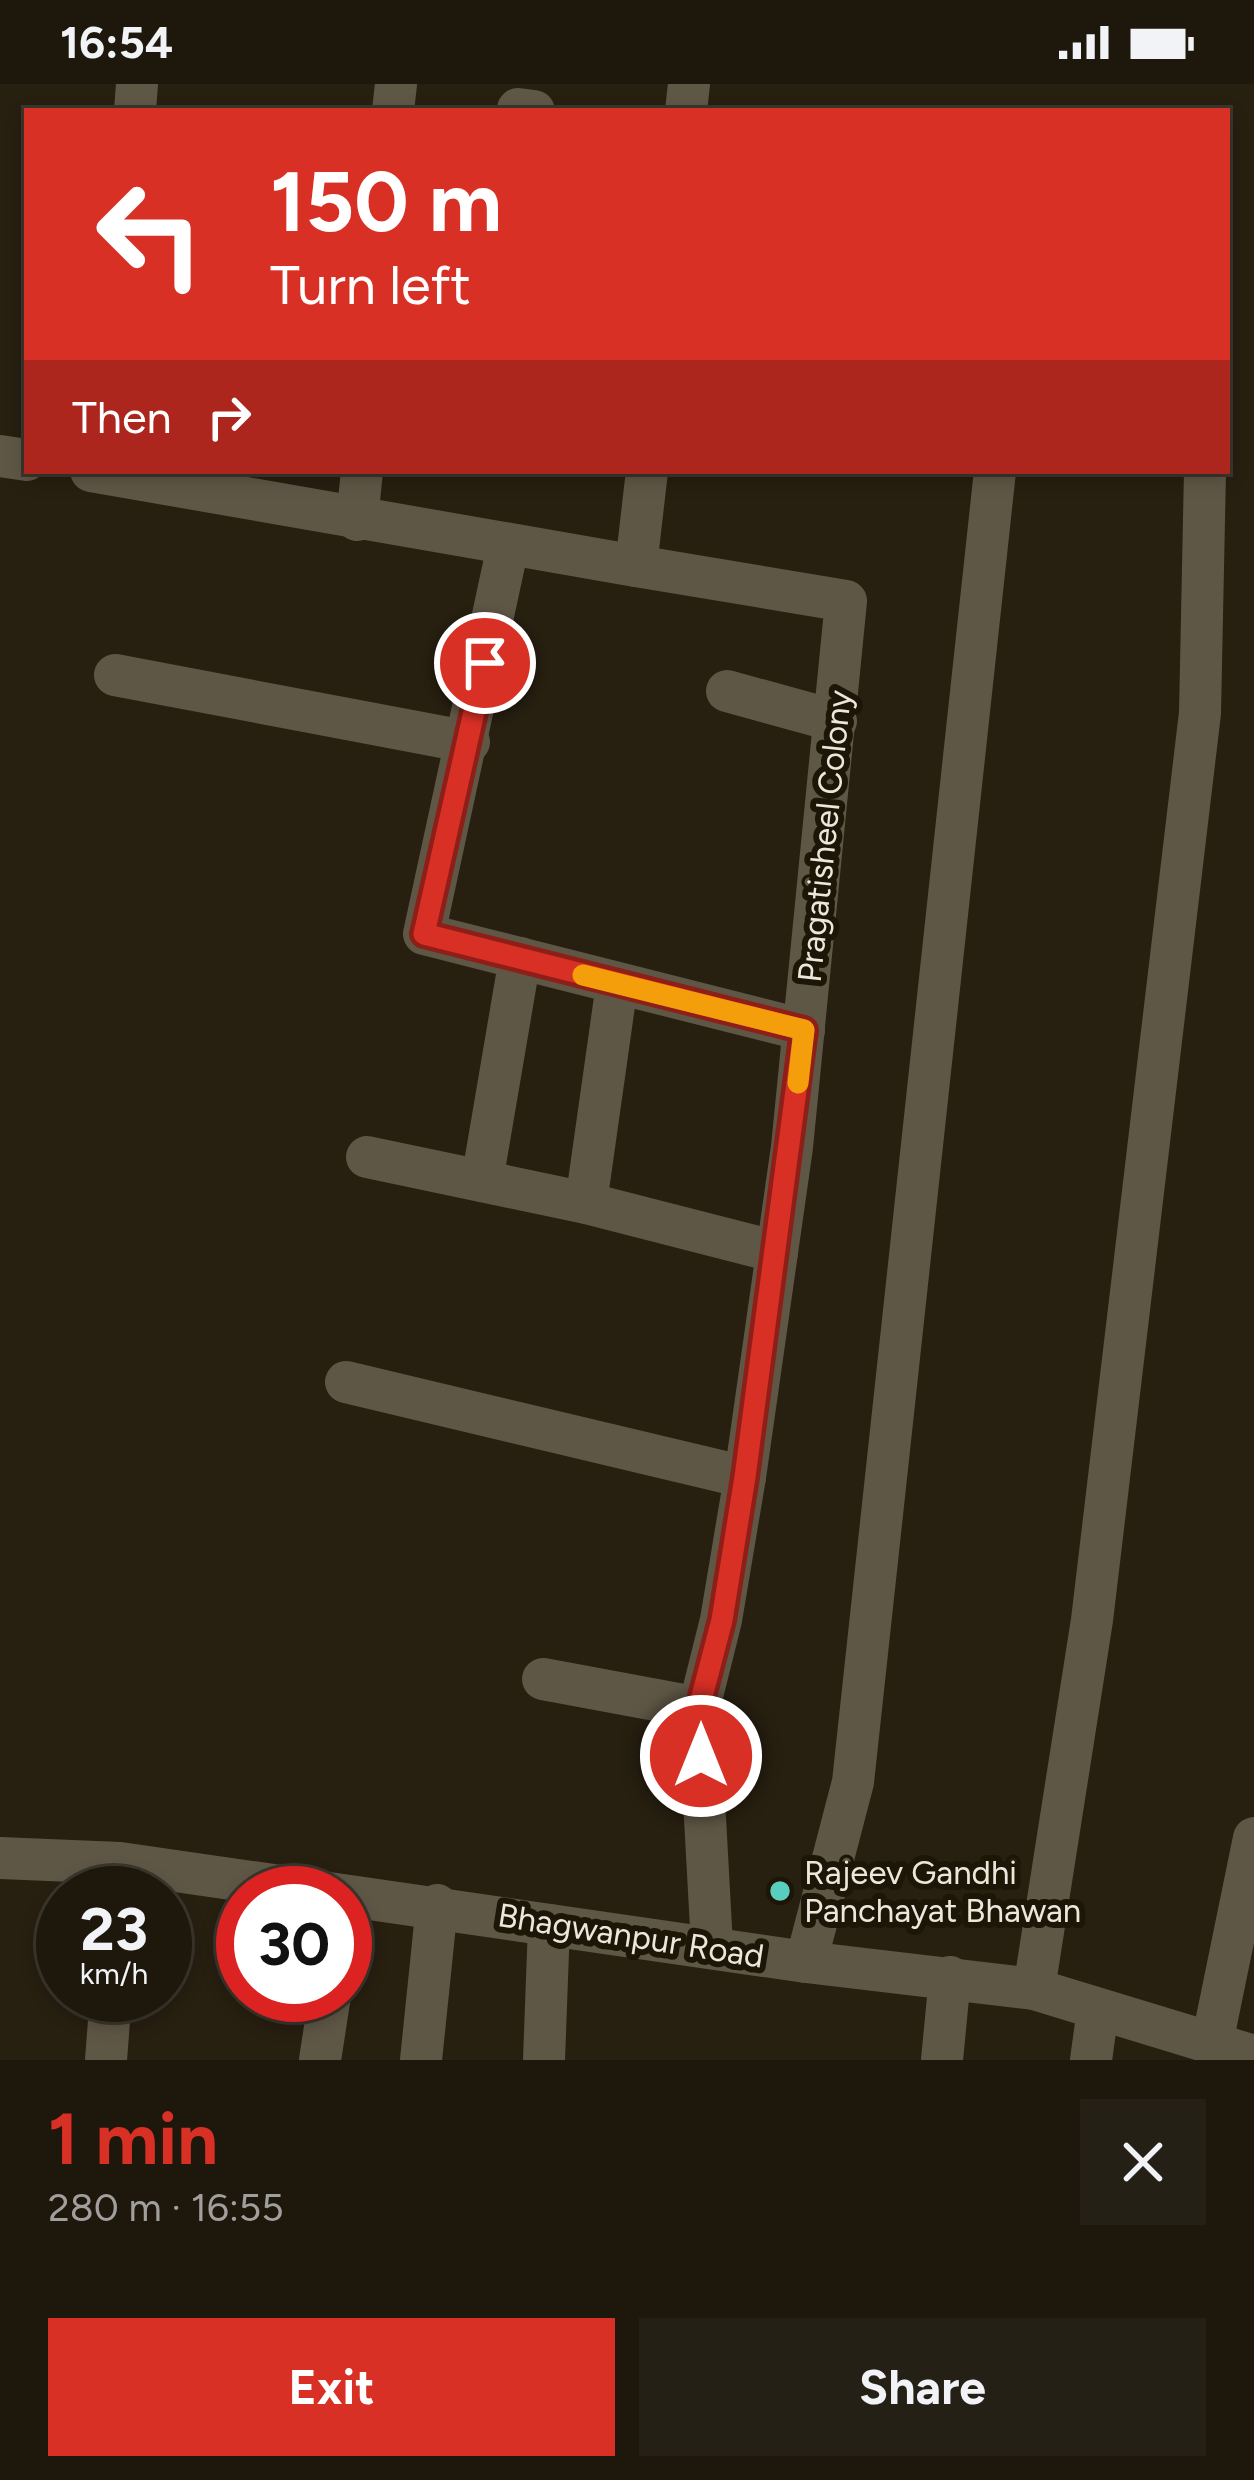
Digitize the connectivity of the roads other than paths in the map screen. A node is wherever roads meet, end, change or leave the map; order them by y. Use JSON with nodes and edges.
{"nodes":[{"id":1,"x":112,"y":474,"type":"edge"},
{"id":2,"x":362,"y":474,"type":"edge"},
{"id":3,"x":646,"y":474,"type":"edge"},
{"id":4,"x":995,"y":474,"type":"edge"},
{"id":5,"x":1205,"y":474,"type":"edge"},
{"id":6,"x":358,"y":520,"type":"junction"},
{"id":7,"x":508,"y":546,"type":"junction"},
{"id":8,"x":636,"y":566,"type":"junction"},
{"id":9,"x":115,"y":675,"type":"dead end"},
{"id":10,"x":727,"y":691,"type":"dead end"},
{"id":11,"x":836,"y":721,"type":"junction"},
{"id":12,"x":470,"y":742,"type":"junction"},
{"id":13,"x":520,"y":958,"type":"junction"},
{"id":14,"x":617,"y":984,"type":"junction"},
{"id":15,"x":804,"y":1030,"type":"junction"},
{"id":16,"x":367,"y":1157,"type":"dead end"},
{"id":17,"x":482,"y":1181,"type":"junction"},
{"id":18,"x":586,"y":1203,"type":"junction"},
{"id":19,"x":777,"y":1252,"type":"junction"},
{"id":20,"x":346,"y":1382,"type":"dead end"},
{"id":21,"x":745,"y":1477,"type":"junction"},
{"id":22,"x":543,"y":1678,"type":"dead end"},
{"id":23,"x":699,"y":1708,"type":"junction"},
{"id":24,"x":1254,"y":1838,"type":"edge"},
{"id":25,"x":0,"y":1858,"type":"edge"},
{"id":26,"x":48,"y":1866,"type":"edge"},
{"id":27,"x":372,"y":1897,"type":"edge"},
{"id":28,"x":437,"y":1905,"type":"junction"},
{"id":29,"x":549,"y":1925,"type":"junction"},
{"id":30,"x":712,"y":1946,"type":"junction"},
{"id":31,"x":806,"y":1962,"type":"junction"},
{"id":32,"x":950,"y":1977,"type":"junction"},
{"id":33,"x":1034,"y":1989,"type":"junction"},
{"id":34,"x":1098,"y":2009,"type":"junction"},
{"id":35,"x":109,"y":2022,"type":"edge"},
{"id":36,"x":326,"y":2022,"type":"edge"},
{"id":37,"x":1213,"y":2043,"type":"junction"},
{"id":38,"x":1254,"y":2056,"type":"edge"},
{"id":39,"x":106,"y":2060,"type":"edge"},
{"id":40,"x":320,"y":2060,"type":"edge"},
{"id":41,"x":421,"y":2060,"type":"edge"},
{"id":42,"x":544,"y":2060,"type":"edge"},
{"id":43,"x":942,"y":2060,"type":"edge"},
{"id":44,"x":1091,"y":2060,"type":"edge"}],
"edges":[{"from":1,"to":6,"type":"street"},
{"from":2,"to":6,"type":"street"},
{"from":3,"to":8,"type":"street"},
{"from":4,"to":31,"type":"street"},
{"from":5,"to":33,"type":"street"},
{"from":6,"to":7,"type":"street"},
{"from":7,"to":8,"type":"street"},
{"from":7,"to":12,"type":"street"},
{"from":8,"to":11,"type":"street","name":"Pragatisheel Colony"},
{"from":9,"to":12,"type":"street"},
{"from":10,"to":11,"type":"street"},
{"from":11,"to":15,"type":"street","name":"Pragatisheel Colony"},
{"from":12,"to":13,"type":"street"},
{"from":13,"to":14,"type":"street"},
{"from":13,"to":17,"type":"street"},
{"from":14,"to":15,"type":"street"},
{"from":14,"to":18,"type":"street"},
{"from":15,"to":19,"type":"street","name":"Pragatisheel Colony"},
{"from":16,"to":17,"type":"street"},
{"from":17,"to":18,"type":"street"},
{"from":18,"to":19,"type":"street"},
{"from":19,"to":21,"type":"street","name":"Pragatisheel Colony"},
{"from":20,"to":21,"type":"street"},
{"from":21,"to":23,"type":"street","name":"Pragatisheel Colony"},
{"from":22,"to":23,"type":"street"},
{"from":23,"to":30,"type":"street","name":"Pragatisheel Colony"},
{"from":24,"to":37,"type":"street"},
{"from":25,"to":26,"type":"street","name":"Bhagwanpur Road"},
{"from":27,"to":28,"type":"street","name":"Bhagwanpur Road"},
{"from":28,"to":29,"type":"street","name":"Bhagwanpur Road"},
{"from":28,"to":41,"type":"street"},
{"from":29,"to":30,"type":"street","name":"Bhagwanpur Road"},
{"from":29,"to":42,"type":"street"},
{"from":30,"to":31,"type":"street","name":"Bhagwanpur Road"},
{"from":31,"to":32,"type":"street","name":"Bhagwanpur Road"},
{"from":32,"to":33,"type":"street","name":"Bhagwanpur Road"},
{"from":32,"to":43,"type":"street"},
{"from":33,"to":34,"type":"street","name":"Bhagwanpur Road"},
{"from":34,"to":37,"type":"street","name":"Bhagwanpur Road"},
{"from":34,"to":44,"type":"street"},
{"from":35,"to":39,"type":"street"},
{"from":36,"to":40,"type":"street"},
{"from":37,"to":38,"type":"street","name":"Bhagwanpur Road"}]}
